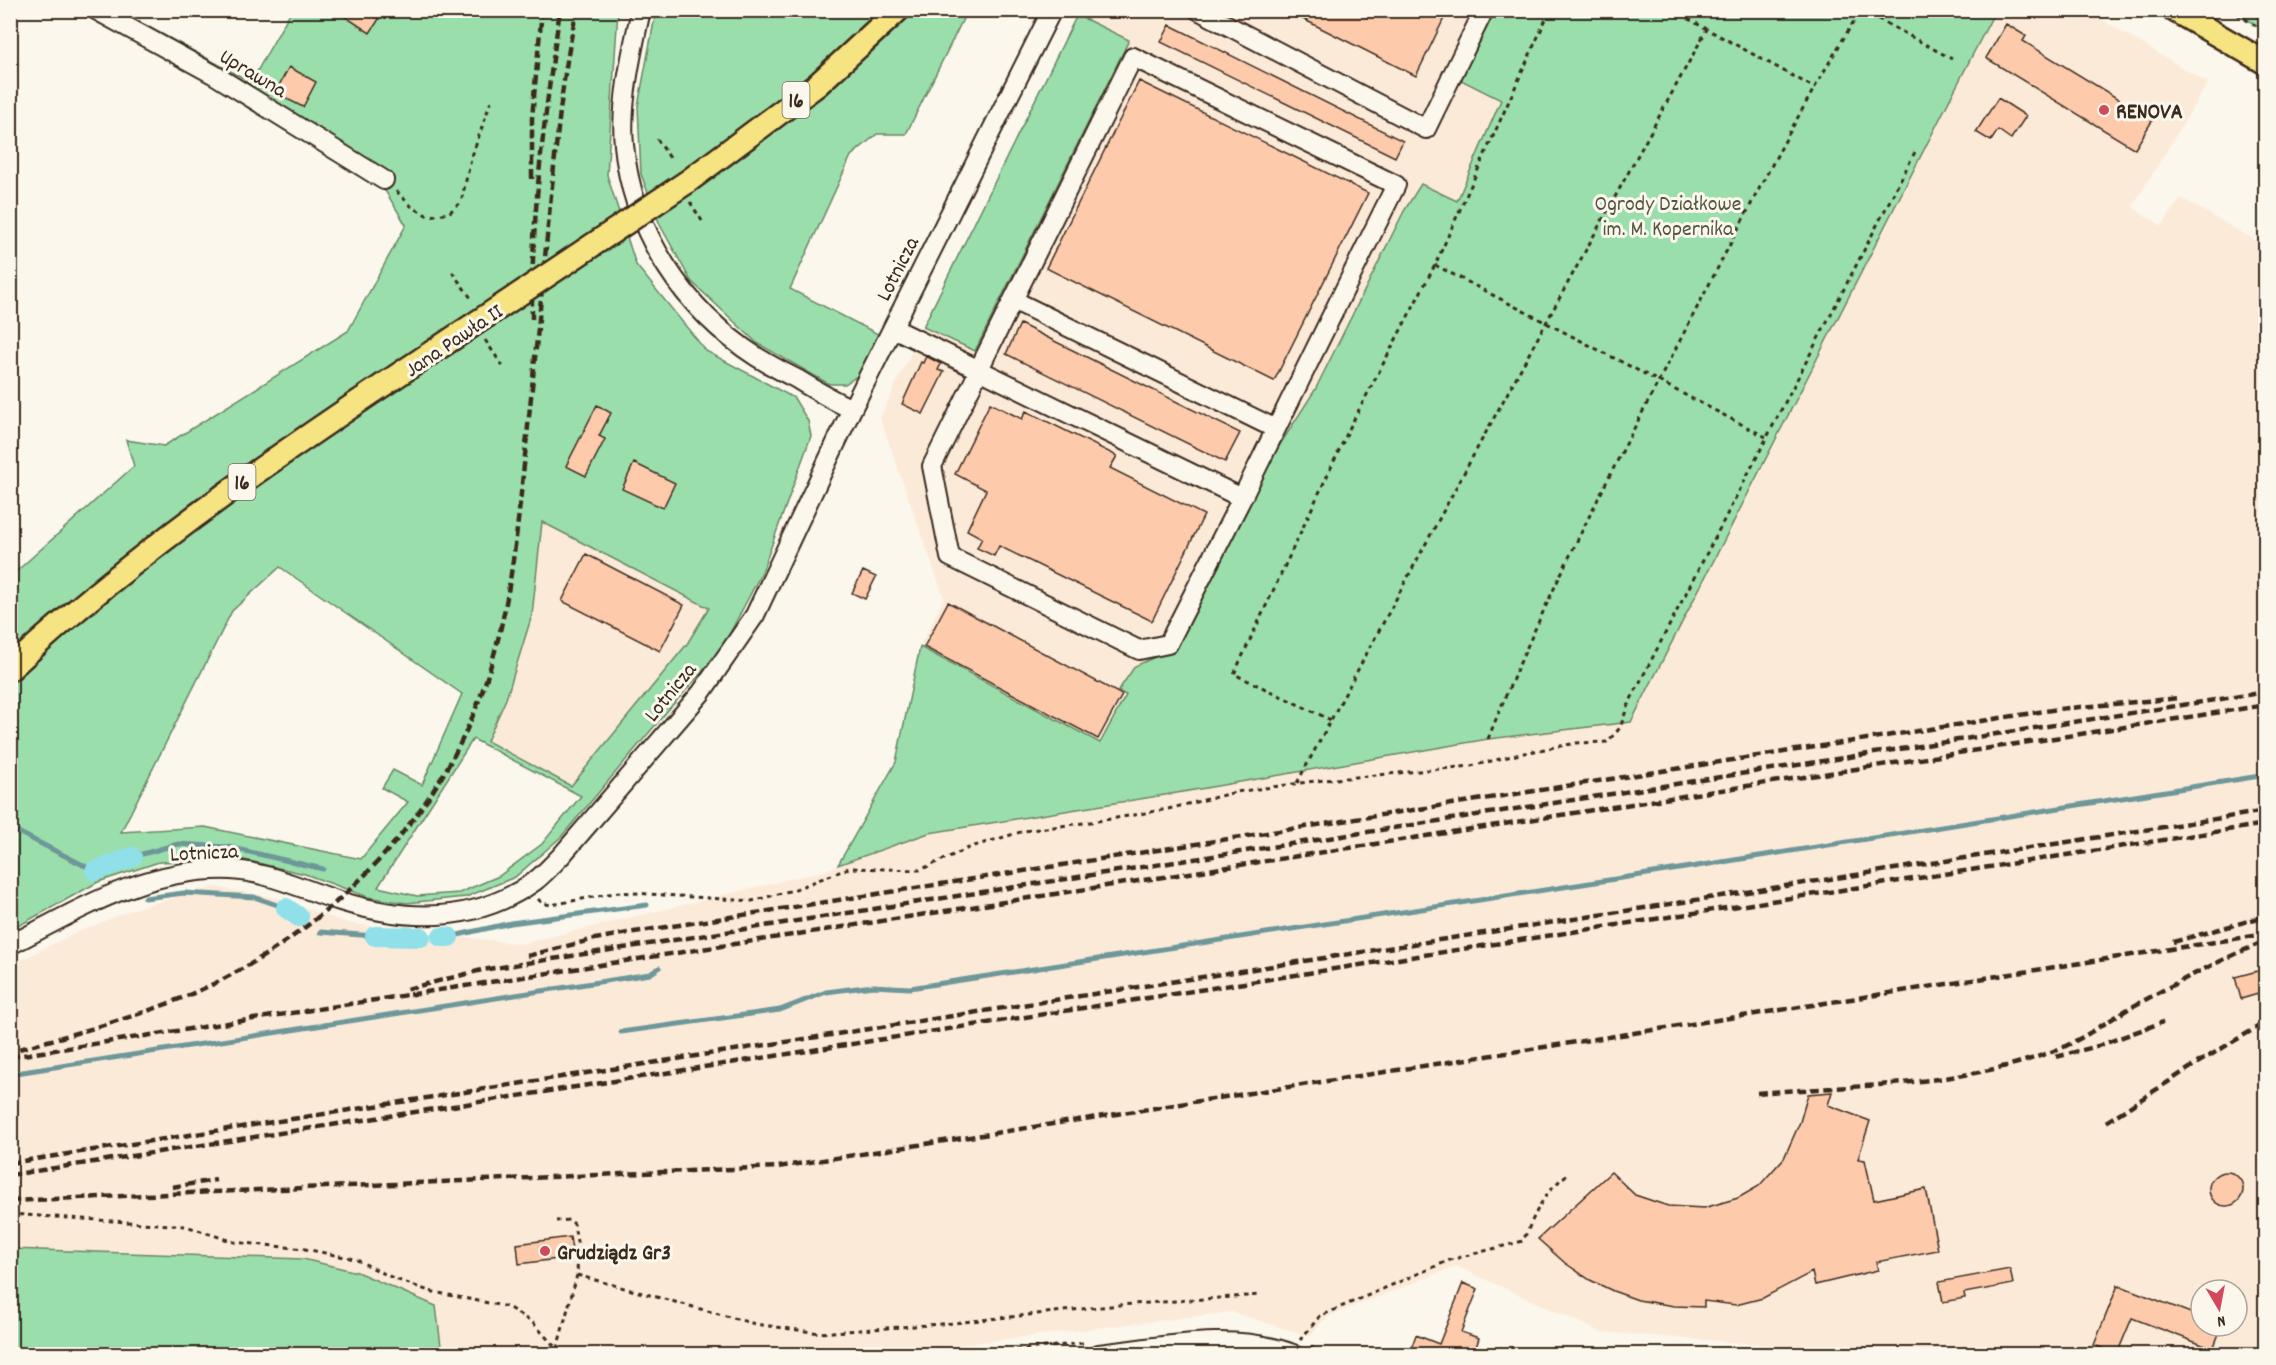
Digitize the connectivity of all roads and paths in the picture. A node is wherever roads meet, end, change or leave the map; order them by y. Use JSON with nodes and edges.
{"nodes":[{"id":1,"x":96,"y":10,"type":"edge"},
{"id":2,"x":641,"y":10,"type":"edge"},
{"id":3,"x":898,"y":10,"type":"edge"},
{"id":4,"x":1052,"y":10,"type":"edge"},
{"id":5,"x":1198,"y":10,"type":"edge"},
{"id":6,"x":1484,"y":10,"type":"edge"},
{"id":7,"x":1550,"y":10,"type":"edge"},
{"id":8,"x":1672,"y":10,"type":"edge"},
{"id":9,"x":1861,"y":10,"type":"edge"},
{"id":10,"x":2174,"y":10,"type":"edge"},
{"id":11,"x":2248,"y":10,"type":"edge"},
{"id":12,"x":2237,"y":14,"type":"dead end"},
{"id":13,"x":2265,"y":22,"type":"edge"},
{"id":14,"x":1707,"y":29,"type":"junction"},
{"id":15,"x":2265,"y":32,"type":"edge"},
{"id":16,"x":1952,"y":59,"type":"dead end"},
{"id":17,"x":2265,"y":63,"type":"edge"},
{"id":18,"x":1815,"y":87,"type":"junction"},
{"id":19,"x":491,"y":101,"type":"dead end"},
{"id":20,"x":657,"y":139,"type":"dead end"},
{"id":21,"x":1915,"y":152,"type":"dead end"},
{"id":22,"x":672,"y":161,"type":"dead end"},
{"id":23,"x":384,"y":180,"type":"joint"},
{"id":24,"x":688,"y":191,"type":"junction"},
{"id":25,"x":704,"y":224,"type":"dead end"},
{"id":26,"x":1435,"y":265,"type":"junction"},
{"id":27,"x":452,"y":272,"type":"dead end"},
{"id":28,"x":471,"y":298,"type":"dead end"},
{"id":29,"x":1013,"y":300,"type":"junction"},
{"id":30,"x":1547,"y":323,"type":"junction"},
{"id":31,"x":893,"y":328,"type":"junction"},
{"id":32,"x":484,"y":339,"type":"dead end"},
{"id":33,"x":504,"y":368,"type":"dead end"},
{"id":34,"x":979,"y":369,"type":"junction"},
{"id":35,"x":1659,"y":381,"type":"junction"},
{"id":36,"x":852,"y":410,"type":"junction"},
{"id":37,"x":1276,"y":429,"type":"junction"},
{"id":38,"x":1766,"y":437,"type":"junction"},
{"id":39,"x":1242,"y":498,"type":"junction"},
{"id":40,"x":10,"y":669,"type":"edge"},
{"id":41,"x":1331,"y":720,"type":"junction"},
{"id":42,"x":1488,"y":739,"type":"dead end"},
{"id":43,"x":1297,"y":783,"type":"junction"},
{"id":44,"x":527,"y":885,"type":"junction"},
{"id":45,"x":10,"y":945,"type":"edge"},
{"id":46,"x":1569,"y":1173,"type":"dead end"},
{"id":47,"x":10,"y":1214,"type":"edge"},
{"id":48,"x":556,"y":1221,"type":"dead end"},
{"id":49,"x":577,"y":1275,"type":"junction"},
{"id":50,"x":1261,"y":1295,"type":"dead end"},
{"id":51,"x":557,"y":1349,"type":"junction"},
{"id":52,"x":1159,"y":1351,"type":"edge"},
{"id":53,"x":555,"y":1354,"type":"edge"},
{"id":54,"x":1099,"y":1354,"type":"edge"},
{"id":55,"x":1292,"y":1354,"type":"edge"}],
"edges":[{"from":1,"to":23,"type":"street","name":"Uprawna"},
{"from":2,"to":36,"type":"street"},
{"from":3,"to":24,"type":"main road","name":"Jana Pawła II","number":"16"},
{"from":4,"to":31,"type":"street","name":"Lotnicza"},
{"from":5,"to":6,"type":"street"},
{"from":7,"to":26,"type":"path"},
{"from":8,"to":14,"type":"path"},
{"from":9,"to":16,"type":"path"},
{"from":9,"to":18,"type":"path"},
{"from":10,"to":17,"type":"main road"},
{"from":11,"to":13,"type":"path"},
{"from":12,"to":15,"type":"path"},
{"from":14,"to":18,"type":"path"},
{"from":14,"to":30,"type":"path"},
{"from":18,"to":35,"type":"path"},
{"from":19,"to":23,"type":"path"},
{"from":20,"to":22,"type":"path"},
{"from":21,"to":38,"type":"path"},
{"from":24,"to":25,"type":"path"},
{"from":24,"to":40,"type":"main road","name":"Jana Pawła II","number":"16","bridge":true},
{"from":26,"to":30,"type":"path"},
{"from":26,"to":41,"type":"path"},
{"from":27,"to":28,"type":"path"},
{"from":29,"to":34,"type":"street"},
{"from":29,"to":37,"type":"street"},
{"from":29,"to":37,"type":"street"},
{"from":30,"to":35,"type":"path"},
{"from":30,"to":41,"type":"path"},
{"from":31,"to":34,"type":"street"},
{"from":31,"to":36,"type":"street","name":"Lotnicza"},
{"from":32,"to":33,"type":"path"},
{"from":34,"to":39,"type":"street"},
{"from":34,"to":39,"type":"street"},
{"from":35,"to":38,"type":"path"},
{"from":35,"to":42,"type":"path"},
{"from":36,"to":44,"type":"street","name":"Lotnicza"},
{"from":37,"to":39,"type":"street"},
{"from":38,"to":43,"type":"path"},
{"from":41,"to":43,"type":"path"},
{"from":43,"to":44,"type":"path"},
{"from":44,"to":45,"type":"street","name":"Lotnicza"},
{"from":46,"to":55,"type":"path"},
{"from":47,"to":51,"type":"path"},
{"from":48,"to":49,"type":"path"},
{"from":49,"to":50,"type":"path"},
{"from":49,"to":51,"type":"path"},
{"from":51,"to":53,"type":"path"},
{"from":52,"to":54,"type":"street"},
{"from":52,"to":55,"type":"street"}]}
